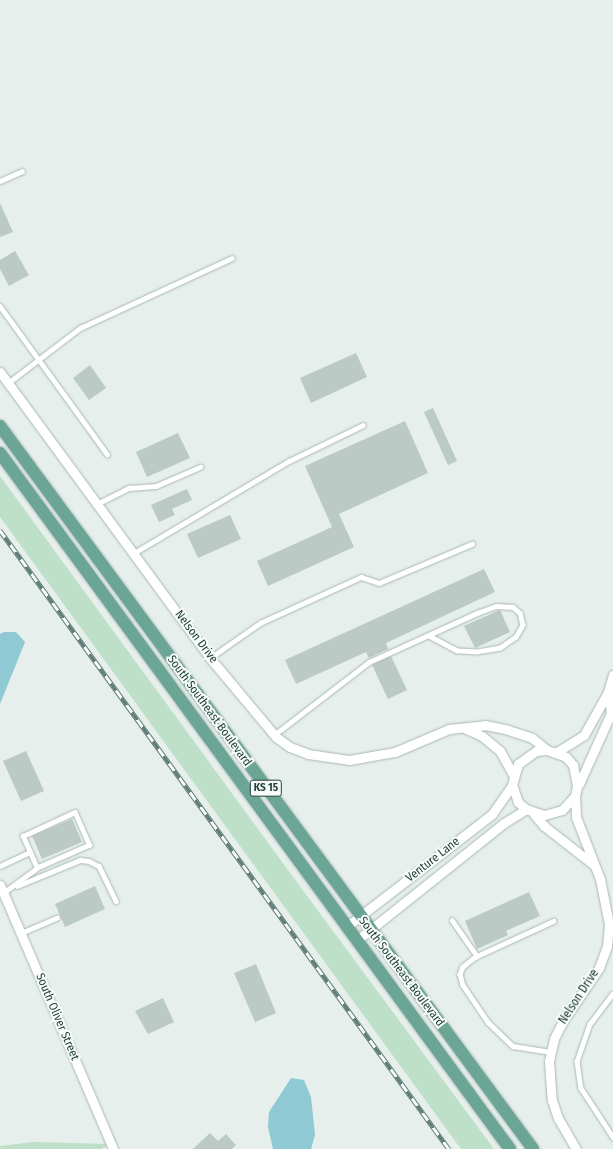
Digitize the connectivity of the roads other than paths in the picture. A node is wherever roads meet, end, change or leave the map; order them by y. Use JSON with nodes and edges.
{"nodes":[{"id":1,"x":22,"y":172,"type":"dead end"},
{"id":2,"x":0,"y":181,"type":"edge"},
{"id":3,"x":232,"y":258,"type":"dead end"},
{"id":4,"x":0,"y":306,"type":"edge"},
{"id":5,"x":38,"y":360,"type":"junction"},
{"id":6,"x":0,"y":372,"type":"edge"},
{"id":7,"x":8,"y":383,"type":"junction"},
{"id":8,"x":363,"y":425,"type":"dead end"},
{"id":9,"x":0,"y":426,"type":"edge"},
{"id":10,"x":0,"y":453,"type":"edge"},
{"id":11,"x":107,"y":454,"type":"dead end"},
{"id":12,"x":200,"y":467,"type":"dead end"},
{"id":13,"x":97,"y":504,"type":"junction"},
{"id":14,"x":472,"y":544,"type":"dead end"},
{"id":15,"x":134,"y":553,"type":"junction"},
{"id":16,"x":428,"y":636,"type":"junction"},
{"id":17,"x":210,"y":658,"type":"junction"},
{"id":18,"x":613,"y":675,"type":"edge"},
{"id":19,"x":608,"y":692,"type":"junction"},
{"id":20,"x":466,"y":729,"type":"junction"},
{"id":21,"x":274,"y":735,"type":"junction"},
{"id":22,"x":547,"y":750,"type":"junction"},
{"id":23,"x":557,"y":752,"type":"junction"},
{"id":24,"x":513,"y":774,"type":"junction"},
{"id":25,"x":512,"y":785,"type":"junction"},
{"id":26,"x":575,"y":796,"type":"junction"},
{"id":27,"x":526,"y":809,"type":"junction"},
{"id":28,"x":534,"y":814,"type":"junction"},
{"id":29,"x":30,"y":852,"type":"junction"},
{"id":30,"x":0,"y":866,"type":"edge"},
{"id":31,"x":594,"y":866,"type":"junction"},
{"id":32,"x":37,"y":868,"type":"junction"},
{"id":33,"x":17,"y":886,"type":"junction"},
{"id":34,"x":2,"y":889,"type":"edge"},
{"id":35,"x":116,"y":901,"type":"dead end"},
{"id":36,"x":360,"y":917,"type":"junction"},
{"id":37,"x":57,"y":918,"type":"dead end"},
{"id":38,"x":452,"y":920,"type":"dead end"},
{"id":39,"x":553,"y":921,"type":"dead end"},
{"id":40,"x":346,"y":927,"type":"junction"},
{"id":41,"x":370,"y":930,"type":"junction"},
{"id":42,"x":21,"y":933,"type":"junction"},
{"id":43,"x":356,"y":941,"type":"junction"},
{"id":44,"x":477,"y":956,"type":"junction"},
{"id":45,"x":613,"y":994,"type":"edge"},
{"id":46,"x":551,"y":1052,"type":"junction"},
{"id":47,"x":613,"y":1137,"type":"edge"},
{"id":48,"x":113,"y":1149,"type":"edge"},
{"id":49,"x":510,"y":1149,"type":"edge"},
{"id":50,"x":533,"y":1149,"type":"edge"},
{"id":51,"x":576,"y":1149,"type":"edge"}],
"edges":[{"from":1,"to":2,"type":"lane"},
{"from":3,"to":5,"type":"lane"},
{"from":4,"to":5,"type":"lane"},
{"from":5,"to":7,"type":"lane"},
{"from":5,"to":11,"type":"lane"},
{"from":6,"to":7,"type":"street","name":"Nelson Drive"},
{"from":7,"to":13,"type":"street","name":"Nelson Drive"},
{"from":8,"to":15,"type":"lane"},
{"from":9,"to":36,"type":"main road","name":"South Southeast Boulevard","number":"KS 15"},
{"from":10,"to":40,"type":"main road","name":"South Southeast Boulevard","number":"KS 15"},
{"from":12,"to":13,"type":"lane"},
{"from":13,"to":15,"type":"street","name":"Nelson Drive"},
{"from":14,"to":17,"type":"lane"},
{"from":15,"to":17,"type":"street","name":"Nelson Drive"},
{"from":16,"to":16,"type":"lane"},
{"from":16,"to":21,"type":"lane"},
{"from":17,"to":21,"type":"street","name":"Nelson Drive"},
{"from":18,"to":19,"type":"street"},
{"from":19,"to":23,"type":"street"},
{"from":19,"to":26,"type":"street"},
{"from":20,"to":21,"type":"street","name":"Nelson Drive"},
{"from":20,"to":22,"type":"street","name":"Nelson Drive"},
{"from":20,"to":24,"type":"street","name":"Nelson Drive"},
{"from":22,"to":23,"type":"street"},
{"from":22,"to":24,"type":"street"},
{"from":23,"to":26,"type":"street"},
{"from":24,"to":25,"type":"street"},
{"from":25,"to":27,"type":"street"},
{"from":25,"to":36,"type":"street","name":"Venture Lane"},
{"from":26,"to":28,"type":"street"},
{"from":26,"to":31,"type":"street","name":"Nelson Drive"},
{"from":27,"to":28,"type":"street"},
{"from":27,"to":41,"type":"street","name":"Venture Lane"},
{"from":28,"to":31,"type":"street"},
{"from":29,"to":30,"type":"lane"},
{"from":29,"to":32,"type":"lane"},
{"from":29,"to":32,"type":"lane"},
{"from":31,"to":46,"type":"street","name":"Nelson Drive"},
{"from":32,"to":33,"type":"lane"},
{"from":33,"to":34,"type":"lane"},
{"from":33,"to":35,"type":"lane"},
{"from":34,"to":42,"type":"street","name":"South Oliver Street"},
{"from":36,"to":40,"type":"street","name":"Venture Lane"},
{"from":36,"to":41,"type":"main road","name":"South Southeast Boulevard","number":"KS 15"},
{"from":37,"to":42,"type":"lane"},
{"from":38,"to":44,"type":"lane"},
{"from":39,"to":44,"type":"lane"},
{"from":40,"to":43,"type":"main road","name":"South Southeast Boulevard","number":"KS 15"},
{"from":41,"to":43,"type":"street","name":"Venture Lane"},
{"from":41,"to":50,"type":"main road","name":"South Southeast Boulevard","number":"KS 15"},
{"from":42,"to":48,"type":"street","name":"South Oliver Street"},
{"from":43,"to":49,"type":"main road","name":"South Southeast Boulevard","number":"KS 15"},
{"from":44,"to":46,"type":"lane"},
{"from":45,"to":47,"type":"lane"},
{"from":46,"to":51,"type":"street","name":"Nelson Drive"}]}
